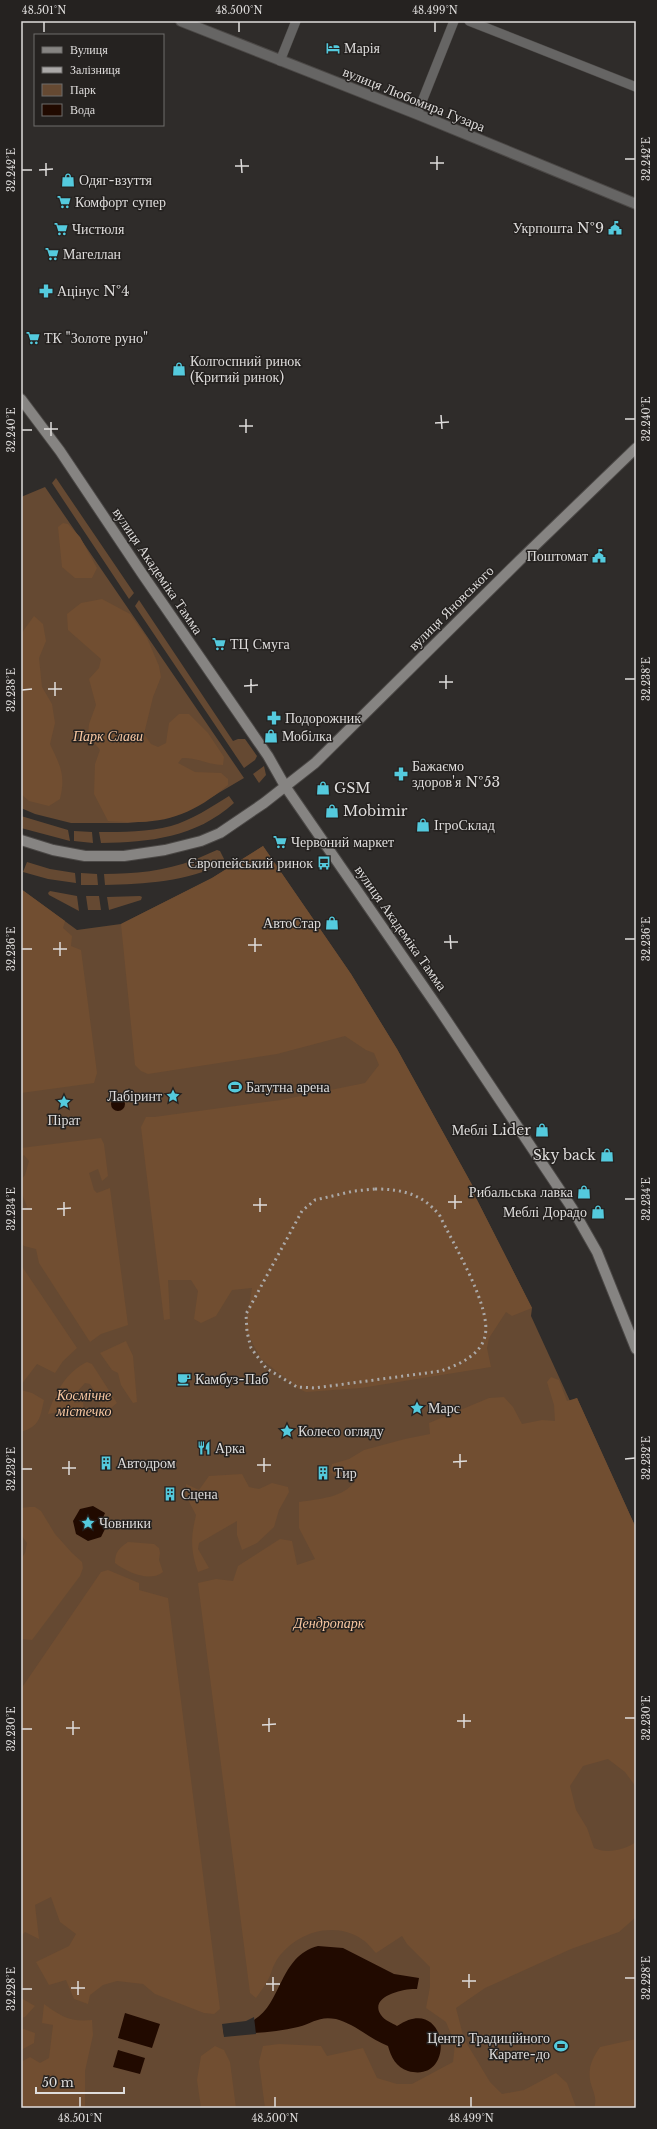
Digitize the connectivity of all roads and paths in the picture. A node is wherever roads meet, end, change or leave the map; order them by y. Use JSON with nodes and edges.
{"nodes":[{"id":1,"x":181,"y":21,"type":"edge"},
{"id":2,"x":296,"y":21,"type":"edge"},
{"id":3,"x":454,"y":21,"type":"edge"},
{"id":4,"x":469,"y":21,"type":"edge"},
{"id":5,"x":280,"y":61,"type":"junction"},
{"id":6,"x":636,"y":87,"type":"edge"},
{"id":7,"x":417,"y":114,"type":"junction"},
{"id":8,"x":636,"y":204,"type":"edge"},
{"id":9,"x":21,"y":399,"type":"edge"},
{"id":10,"x":636,"y":448,"type":"edge"},
{"id":11,"x":285,"y":786,"type":"junction"},
{"id":12,"x":21,"y":840,"type":"edge"},
{"id":13,"x":636,"y":1349,"type":"edge"}],
"edges":[{"from":1,"to":5,"type":"street","name":"вулиця Любомира Гузара"},
{"from":2,"to":5,"type":"street"},
{"from":3,"to":7,"type":"street"},
{"from":4,"to":6,"type":"street"},
{"from":5,"to":7,"type":"street","name":"вулиця Любомира Гузара"},
{"from":7,"to":8,"type":"street","name":"вулиця Любомира Гузара"},
{"from":9,"to":11,"type":"main road","name":"вулиця Академіка Тамма"},
{"from":10,"to":11,"type":"main road","name":"вулиця Яновського"},
{"from":11,"to":12,"type":"main road","name":"вулиця Яновського"},
{"from":11,"to":13,"type":"main road","name":"вулиця Академіка Тамма"}]}
